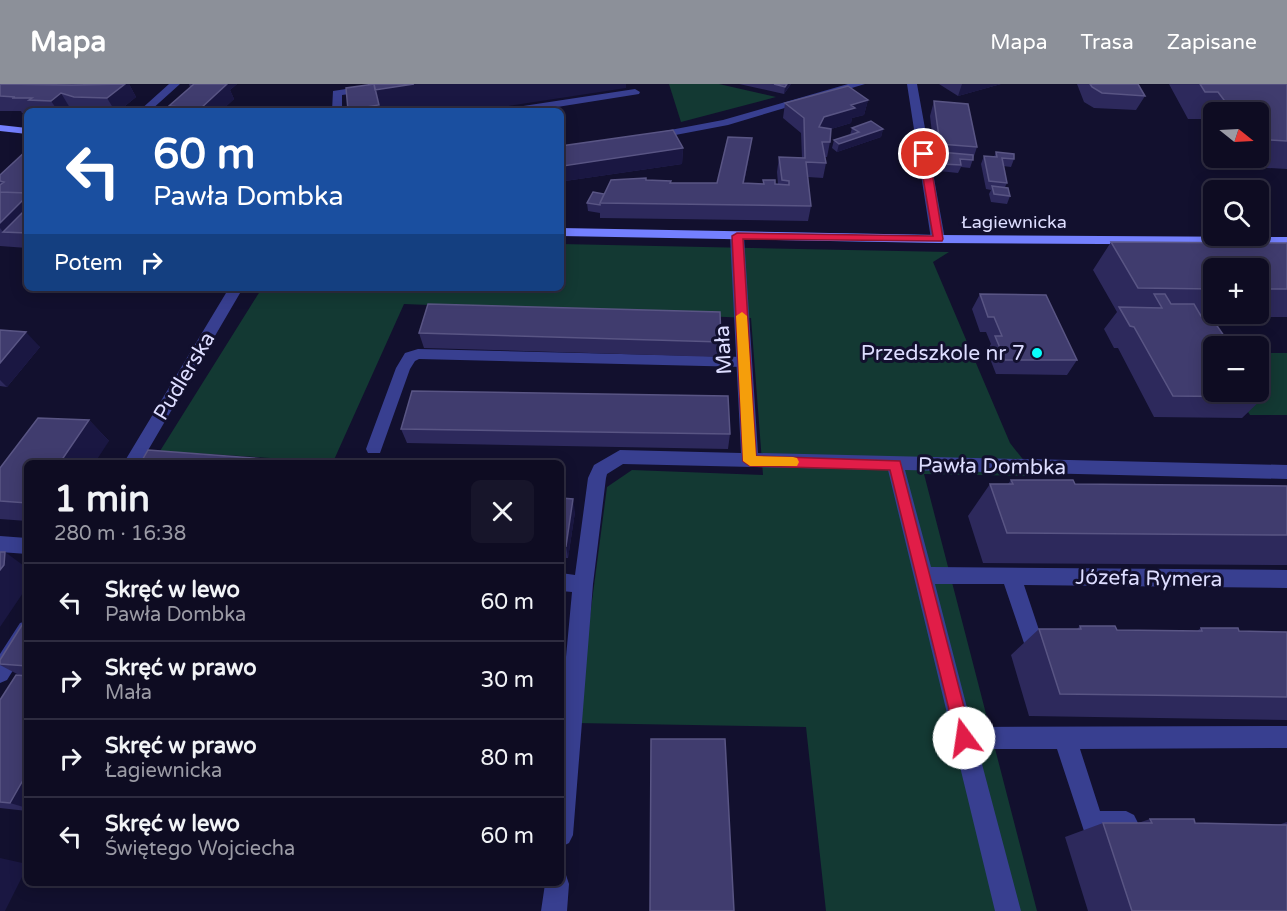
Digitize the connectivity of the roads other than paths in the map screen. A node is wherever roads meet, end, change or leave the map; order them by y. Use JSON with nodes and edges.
{"nodes":[{"id":1,"x":175,"y":84,"type":"edge"},
{"id":2,"x":400,"y":84,"type":"edge"},
{"id":3,"x":860,"y":84,"type":"edge"},
{"id":4,"x":912,"y":84,"type":"edge"},
{"id":5,"x":635,"y":92,"type":"dead end"},
{"id":6,"x":147,"y":108,"type":"edge"},
{"id":7,"x":337,"y":108,"type":"edge"},
{"id":8,"x":530,"y":108,"type":"edge"},
{"id":9,"x":0,"y":128,"type":"edge"},
{"id":10,"x":24,"y":131,"type":"edge"},
{"id":11,"x":638,"y":138,"type":"edge"},
{"id":12,"x":564,"y":232,"type":"edge"},
{"id":13,"x":737,"y":236,"type":"junction"},
{"id":14,"x":938,"y":239,"type":"junction"},
{"id":15,"x":1287,"y":241,"type":"edge"},
{"id":16,"x":234,"y":291,"type":"edge"},
{"id":17,"x":745,"y":362,"type":"junction"},
{"id":18,"x":374,"y":449,"type":"dead end"},
{"id":19,"x":132,"y":460,"type":"edge"},
{"id":20,"x":750,"y":461,"type":"junction"},
{"id":21,"x":895,"y":464,"type":"junction"},
{"id":22,"x":1287,"y":472,"type":"edge"},
{"id":23,"x":0,"y":544,"type":"edge"},
{"id":24,"x":24,"y":546,"type":"edge"},
{"id":25,"x":922,"y":575,"type":"junction"},
{"id":26,"x":1011,"y":576,"type":"junction"},
{"id":27,"x":1287,"y":579,"type":"edge"},
{"id":28,"x":564,"y":582,"type":"edge"},
{"id":29,"x":583,"y":584,"type":"junction"},
{"id":30,"x":24,"y":635,"type":"edge"},
{"id":31,"x":1067,"y":640,"type":"edge"},
{"id":32,"x":0,"y":673,"type":"edge"},
{"id":33,"x":964,"y":738,"type":"junction"},
{"id":34,"x":1065,"y":738,"type":"junction"},
{"id":35,"x":1287,"y":738,"type":"edge"},
{"id":36,"x":564,"y":801,"type":"edge"},
{"id":37,"x":1149,"y":824,"type":"edge"},
{"id":38,"x":557,"y":886,"type":"edge"},
{"id":39,"x":554,"y":911,"type":"edge"},
{"id":40,"x":1008,"y":911,"type":"edge"}],
"edges":[{"from":1,"to":6,"type":"lane"},
{"from":2,"to":7,"type":"lane"},
{"from":3,"to":11,"type":"street"},
{"from":4,"to":14,"type":"street"},
{"from":5,"to":8,"type":"street"},
{"from":9,"to":10,"type":"street"},
{"from":12,"to":13,"type":"street","name":"Łagiewnicka"},
{"from":13,"to":14,"type":"street","name":"Łagiewnicka"},
{"from":13,"to":17,"type":"street","name":"Mała"},
{"from":14,"to":15,"type":"street","name":"Łagiewnicka"},
{"from":16,"to":19,"type":"street","name":"Pudlerska"},
{"from":17,"to":18,"type":"lane"},
{"from":17,"to":20,"type":"street","name":"Mała"},
{"from":20,"to":21,"type":"street","name":"Pawła Dombka"},
{"from":20,"to":29,"type":"street","name":"Pawła Dombka"},
{"from":21,"to":22,"type":"street","name":"Pawła Dombka"},
{"from":21,"to":25,"type":"street"},
{"from":23,"to":24,"type":"street"},
{"from":25,"to":26,"type":"street","name":"Józefa Rymera"},
{"from":25,"to":33,"type":"street"},
{"from":26,"to":27,"type":"street","name":"Józefa Rymera"},
{"from":26,"to":31,"type":"street"},
{"from":28,"to":29,"type":"street"},
{"from":29,"to":36,"type":"street","name":"Pawła Dombka"},
{"from":30,"to":32,"type":"street"},
{"from":33,"to":34,"type":"street"},
{"from":33,"to":40,"type":"street"},
{"from":34,"to":35,"type":"street"},
{"from":34,"to":37,"type":"street"},
{"from":38,"to":39,"type":"street"}]}
